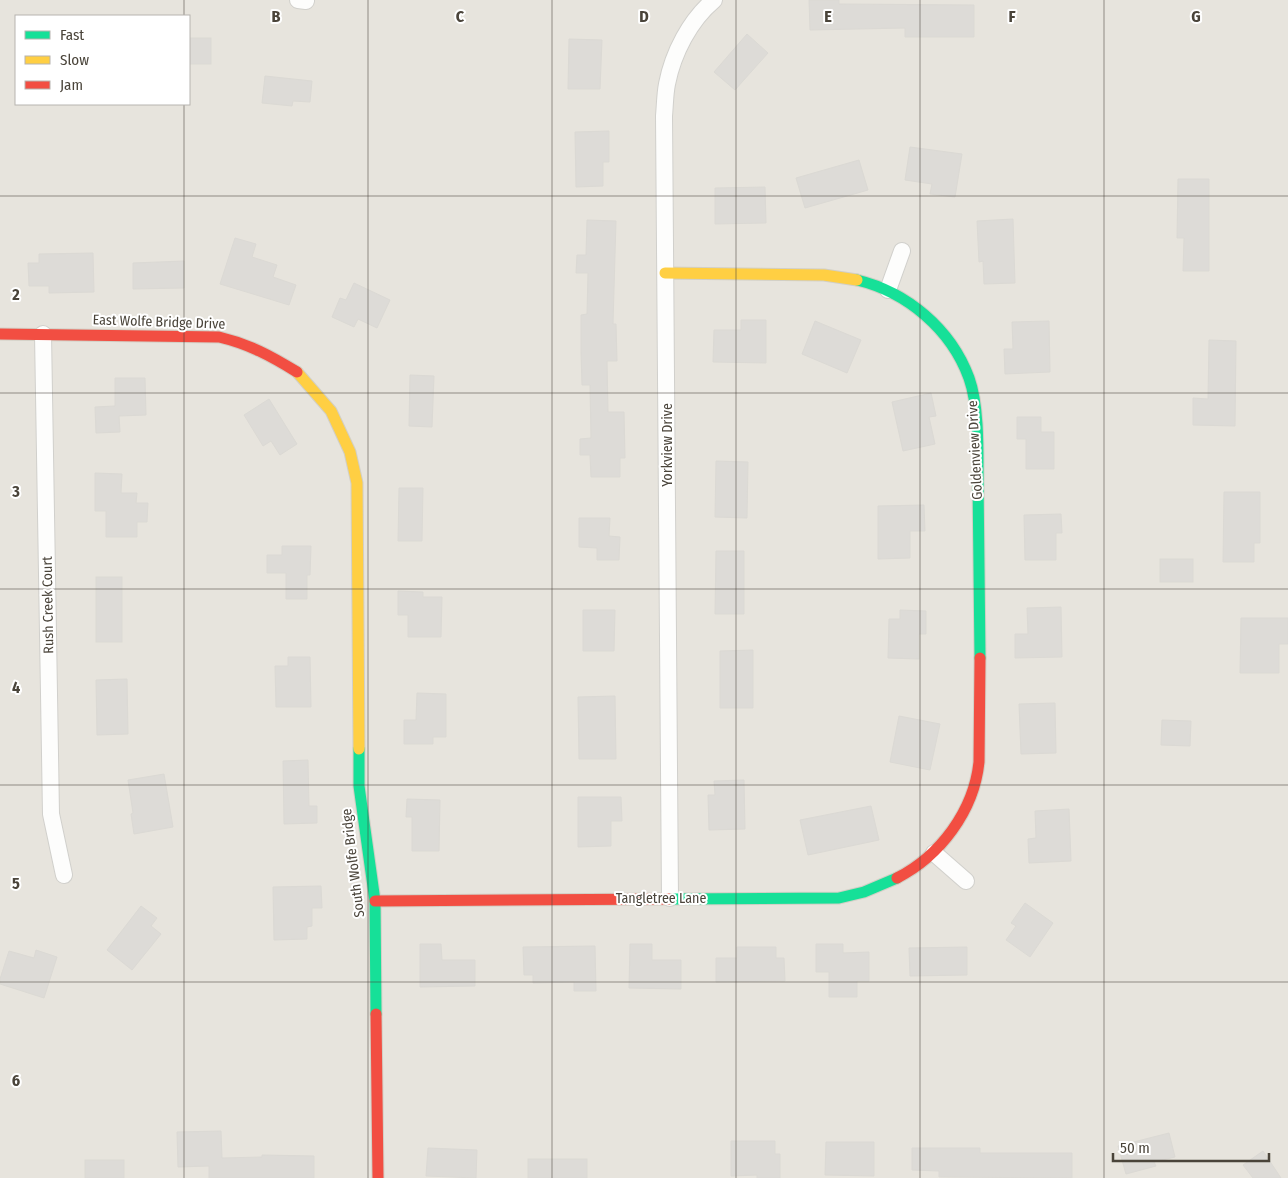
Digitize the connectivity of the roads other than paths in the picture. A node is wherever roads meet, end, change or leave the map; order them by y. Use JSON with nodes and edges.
{"nodes":[{"id":1,"x":710,"y":1,"type":"edge"},
{"id":2,"x":902,"y":251,"type":"dead end"},
{"id":3,"x":666,"y":273,"type":"junction"},
{"id":4,"x":888,"y":290,"type":"junction"},
{"id":5,"x":0,"y":334,"type":"edge"},
{"id":6,"x":43,"y":334,"type":"junction"},
{"id":7,"x":358,"y":575,"type":"joint"},
{"id":8,"x":979,"y":644,"type":"joint"},
{"id":9,"x":934,"y":853,"type":"junction"},
{"id":10,"x":64,"y":875,"type":"dead end"},
{"id":11,"x":966,"y":881,"type":"dead end"},
{"id":12,"x":670,"y":898,"type":"junction"},
{"id":13,"x":375,"y":900,"type":"junction"},
{"id":14,"x":378,"y":1178,"type":"edge"}],
"edges":[{"from":1,"to":3,"type":"street","name":"Yorkview Drive"},
{"from":2,"to":4,"type":"street"},
{"from":3,"to":4,"type":"street","name":"Goldenview Drive"},
{"from":3,"to":12,"type":"street","name":"Yorkview Drive"},
{"from":4,"to":8,"type":"street","name":"Goldenview Drive"},
{"from":5,"to":6,"type":"street","name":"East Wolfe Bridge Drive"},
{"from":6,"to":7,"type":"street","name":"East Wolfe Bridge Drive"},
{"from":6,"to":10,"type":"street","name":"Rush Creek Court"},
{"from":7,"to":13,"type":"street","name":"South Wolfe Bridge"},
{"from":8,"to":9,"type":"street","name":"Tangletree Lane"},
{"from":9,"to":11,"type":"street"},
{"from":9,"to":12,"type":"street","name":"Tangletree Lane"},
{"from":12,"to":13,"type":"street","name":"Tangletree Lane"},
{"from":13,"to":14,"type":"street","name":"South Wolfe Bridge"}]}
